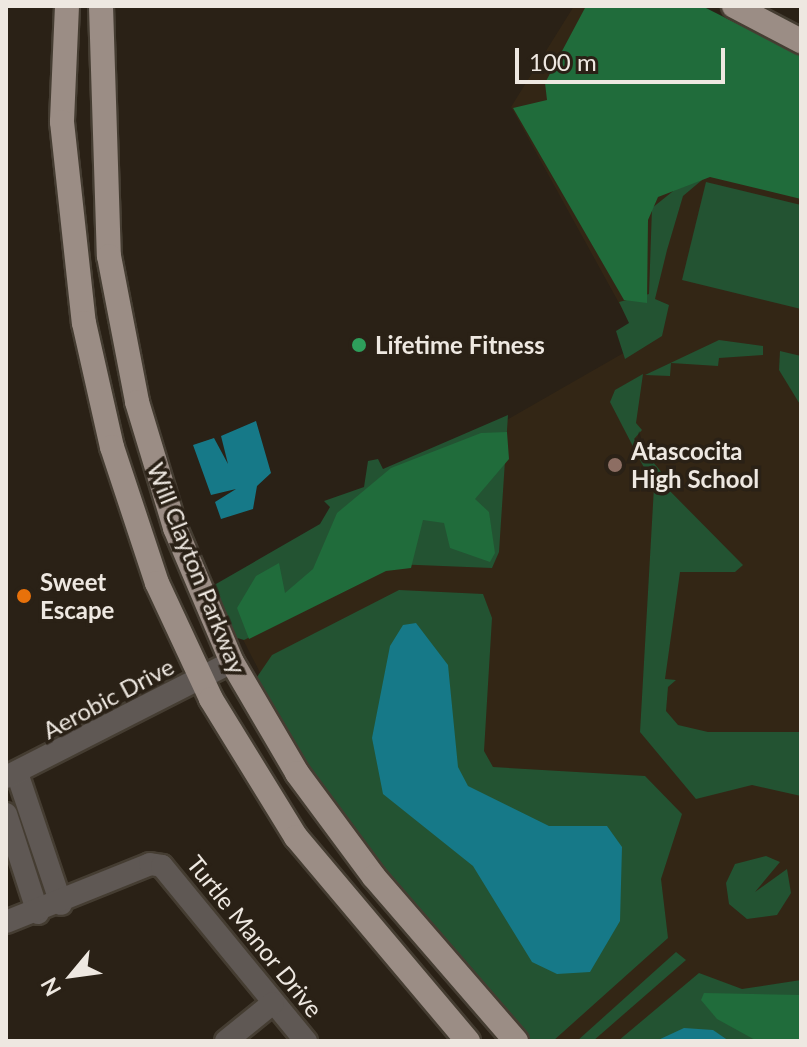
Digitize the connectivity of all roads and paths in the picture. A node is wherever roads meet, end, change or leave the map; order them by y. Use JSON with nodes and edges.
{"nodes":[{"id":1,"x":734,"y":6,"type":"edge"},
{"id":2,"x":66,"y":13,"type":"edge"},
{"id":3,"x":100,"y":14,"type":"edge"},
{"id":4,"x":801,"y":41,"type":"edge"},
{"id":5,"x":232,"y":662,"type":"junction"},
{"id":6,"x":201,"y":678,"type":"junction"},
{"id":7,"x":11,"y":775,"type":"edge"},
{"id":8,"x":6,"y":814,"type":"edge"},
{"id":9,"x":61,"y":904,"type":"junction"},
{"id":10,"x":38,"y":913,"type":"junction"},
{"id":11,"x":6,"y":922,"type":"edge"},
{"id":12,"x":273,"y":1003,"type":"junction"},
{"id":13,"x":226,"y":1041,"type":"edge"},
{"id":14,"x":306,"y":1041,"type":"edge"},
{"id":15,"x":468,"y":1041,"type":"edge"},
{"id":16,"x":516,"y":1041,"type":"edge"}],
"edges":[{"from":1,"to":4,"type":"main road"},
{"from":2,"to":3,"type":"main road"},
{"from":2,"to":6,"type":"main road","name":"Will Clayton Parkway"},
{"from":3,"to":5,"type":"main road","name":"Will Clayton Parkway"},
{"from":5,"to":6,"type":"street","name":"Aerobic Drive"},
{"from":5,"to":16,"type":"main road","name":"Will Clayton Parkway"},
{"from":6,"to":7,"type":"street","name":"Aerobic Drive"},
{"from":6,"to":15,"type":"main road","name":"Will Clayton Parkway"},
{"from":7,"to":9,"type":"street"},
{"from":8,"to":10,"type":"street"},
{"from":9,"to":10,"type":"street"},
{"from":9,"to":12,"type":"street","name":"Turtle Manor Drive"},
{"from":10,"to":11,"type":"street"},
{"from":12,"to":13,"type":"street"},
{"from":12,"to":14,"type":"street","name":"Turtle Manor Drive"}]}
